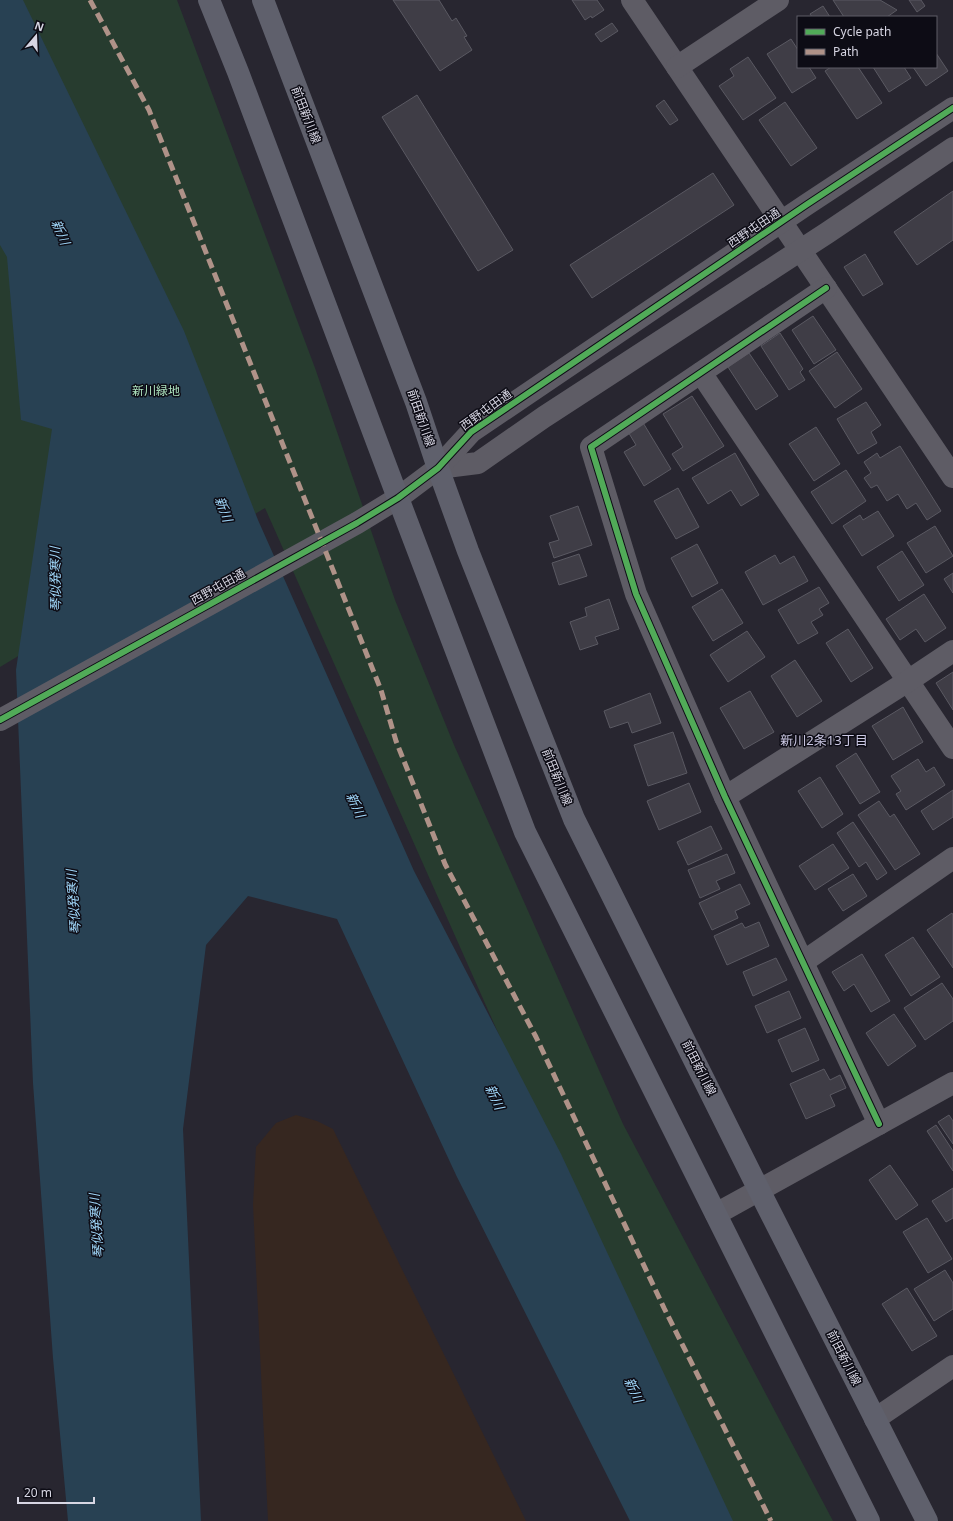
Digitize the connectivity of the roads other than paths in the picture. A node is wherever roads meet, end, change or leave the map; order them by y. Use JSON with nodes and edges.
{"nodes":[{"id":1,"x":209,"y":0,"type":"edge"},
{"id":2,"x":263,"y":0,"type":"edge"},
{"id":3,"x":632,"y":0,"type":"edge"},
{"id":4,"x":778,"y":0,"type":"edge"},
{"id":5,"x":677,"y":67,"type":"junction"},
{"id":6,"x":953,"y":108,"type":"edge"},
{"id":7,"x":953,"y":148,"type":"edge"},
{"id":8,"x":781,"y":223,"type":"junction"},
{"id":9,"x":800,"y":250,"type":"junction"},
{"id":10,"x":826,"y":288,"type":"junction"},
{"id":11,"x":701,"y":373,"type":"junction"},
{"id":12,"x":438,"y":468,"type":"junction"},
{"id":13,"x":953,"y":477,"type":"edge"},
{"id":14,"x":398,"y":498,"type":"junction"},
{"id":15,"x":953,"y":651,"type":"edge"},
{"id":16,"x":908,"y":681,"type":"junction"},
{"id":17,"x":0,"y":720,"type":"edge"},
{"id":18,"x":953,"y":748,"type":"edge"},
{"id":19,"x":726,"y":797,"type":"junction"},
{"id":20,"x":953,"y":858,"type":"edge"},
{"id":21,"x":803,"y":962,"type":"junction"},
{"id":22,"x":953,"y":1084,"type":"edge"},
{"id":23,"x":879,"y":1124,"type":"junction"},
{"id":24,"x":759,"y":1190,"type":"junction"},
{"id":25,"x":716,"y":1214,"type":"junction"},
{"id":26,"x":953,"y":1366,"type":"edge"},
{"id":27,"x":875,"y":1419,"type":"junction"},
{"id":28,"x":869,"y":1521,"type":"edge"},
{"id":29,"x":927,"y":1521,"type":"edge"}],
"edges":[{"from":1,"to":14,"type":"main road"},
{"from":2,"to":12,"type":"main road","name":"前田新川線"},
{"from":3,"to":5,"type":"street"},
{"from":4,"to":5,"type":"street"},
{"from":5,"to":8,"type":"street"},
{"from":6,"to":8,"type":"street","name":"西野屯田通"},
{"from":7,"to":9,"type":"street","name":"西野屯田通"},
{"from":8,"to":9,"type":"street"},
{"from":8,"to":12,"type":"street","name":"西野屯田通"},
{"from":9,"to":10,"type":"street"},
{"from":9,"to":12,"type":"street","name":"西野屯田通"},
{"from":10,"to":11,"type":"street"},
{"from":10,"to":13,"type":"street"},
{"from":11,"to":16,"type":"street"},
{"from":11,"to":19,"type":"street"},
{"from":12,"to":14,"type":"street","name":"西野屯田通"},
{"from":12,"to":24,"type":"main road","name":"前田新川線"},
{"from":14,"to":17,"type":"street","name":"西野屯田通"},
{"from":14,"to":25,"type":"main road"},
{"from":15,"to":16,"type":"street"},
{"from":16,"to":18,"type":"street"},
{"from":16,"to":19,"type":"street"},
{"from":19,"to":21,"type":"street"},
{"from":20,"to":21,"type":"street"},
{"from":21,"to":23,"type":"street"},
{"from":22,"to":23,"type":"street"},
{"from":23,"to":24,"type":"street"},
{"from":24,"to":25,"type":"street"},
{"from":24,"to":27,"type":"main road","name":"前田新川線"},
{"from":25,"to":28,"type":"main road"},
{"from":26,"to":27,"type":"street"},
{"from":27,"to":29,"type":"main road","name":"前田新川線"}]}
